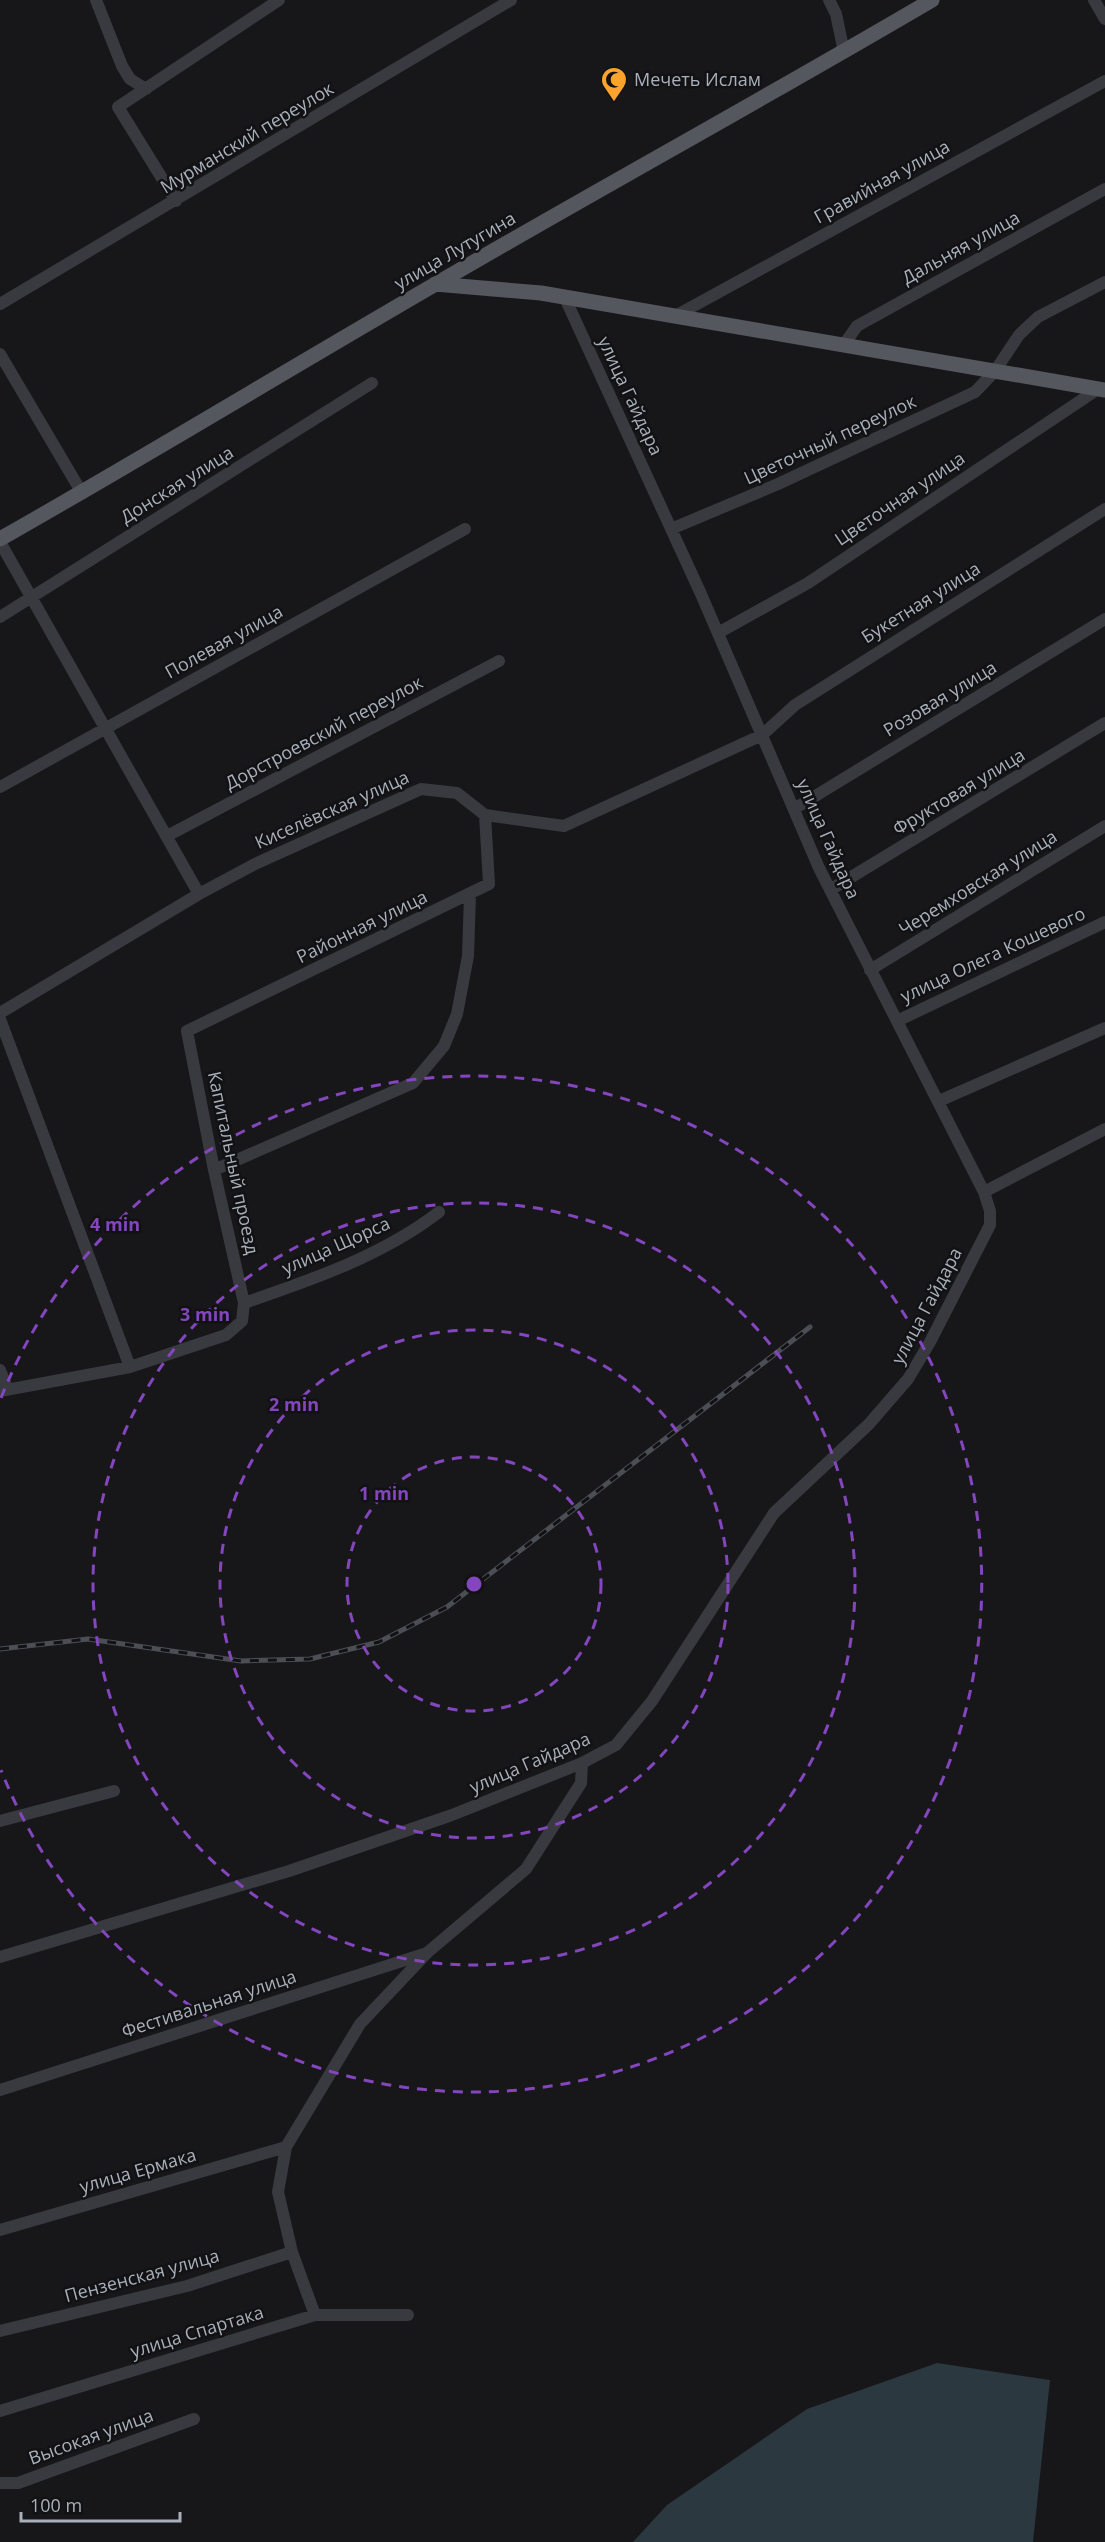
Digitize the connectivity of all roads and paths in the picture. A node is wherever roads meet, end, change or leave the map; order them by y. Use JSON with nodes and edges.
{"nodes":[{"id":1,"x":96,"y":0,"type":"edge"},
{"id":2,"x":279,"y":0,"type":"edge"},
{"id":3,"x":511,"y":0,"type":"edge"},
{"id":4,"x":829,"y":0,"type":"edge"},
{"id":5,"x":932,"y":0,"type":"edge"},
{"id":6,"x":1094,"y":0,"type":"edge"},
{"id":7,"x":1105,"y":19,"type":"edge"},
{"id":8,"x":844,"y":52,"type":"junction"},
{"id":9,"x":1105,"y":81,"type":"edge"},
{"id":10,"x":146,"y":89,"type":"junction"},
{"id":11,"x":1105,"y":189,"type":"edge"},
{"id":12,"x":176,"y":201,"type":"junction"},
{"id":13,"x":1105,"y":282,"type":"edge"},
{"id":14,"x":435,"y":284,"type":"junction"},
{"id":15,"x":565,"y":298,"type":"junction"},
{"id":16,"x":0,"y":304,"type":"edge"},
{"id":17,"x":677,"y":315,"type":"junction"},
{"id":18,"x":843,"y":346,"type":"junction"},
{"id":19,"x":0,"y":354,"type":"edge"},
{"id":20,"x":994,"y":370,"type":"junction"},
{"id":21,"x":372,"y":383,"type":"dead end"},
{"id":22,"x":1101,"y":389,"type":"edge"},
{"id":23,"x":82,"y":493,"type":"junction"},
{"id":24,"x":1105,"y":509,"type":"edge"},
{"id":25,"x":465,"y":529,"type":"dead end"},
{"id":26,"x":671,"y":529,"type":"junction"},
{"id":27,"x":0,"y":540,"type":"edge"},
{"id":28,"x":31,"y":598,"type":"junction"},
{"id":29,"x":0,"y":617,"type":"edge"},
{"id":30,"x":1105,"y":619,"type":"edge"},
{"id":31,"x":718,"y":633,"type":"junction"},
{"id":32,"x":499,"y":661,"type":"dead end"},
{"id":33,"x":1105,"y":723,"type":"edge"},
{"id":34,"x":105,"y":728,"type":"junction"},
{"id":35,"x":762,"y":735,"type":"junction"},
{"id":36,"x":0,"y":787,"type":"edge"},
{"id":37,"x":794,"y":809,"type":"junction"},
{"id":38,"x":485,"y":815,"type":"junction"},
{"id":39,"x":1105,"y":826,"type":"edge"},
{"id":40,"x":166,"y":836,"type":"junction"},
{"id":41,"x":830,"y":890,"type":"junction"},
{"id":42,"x":199,"y":894,"type":"junction"},
{"id":43,"x":470,"y":895,"type":"junction"},
{"id":44,"x":1105,"y":922,"type":"edge"},
{"id":45,"x":870,"y":970,"type":"junction"},
{"id":46,"x":0,"y":1013,"type":"edge"},
{"id":47,"x":0,"y":1019,"type":"edge"},
{"id":48,"x":897,"y":1021,"type":"junction"},
{"id":49,"x":1105,"y":1028,"type":"edge"},
{"id":50,"x":187,"y":1031,"type":"joint"},
{"id":51,"x":939,"y":1101,"type":"junction"},
{"id":52,"x":1105,"y":1129,"type":"edge"},
{"id":53,"x":214,"y":1170,"type":"junction"},
{"id":54,"x":984,"y":1192,"type":"junction"},
{"id":55,"x":439,"y":1212,"type":"dead end"},
{"id":56,"x":244,"y":1303,"type":"junction"},
{"id":57,"x":130,"y":1367,"type":"junction"},
{"id":58,"x":0,"y":1370,"type":"edge"},
{"id":59,"x":4,"y":1390,"type":"edge"},
{"id":60,"x":582,"y":1764,"type":"junction"},
{"id":61,"x":114,"y":1791,"type":"dead end"},
{"id":62,"x":0,"y":1821,"type":"edge"},
{"id":63,"x":428,"y":1952,"type":"junction"},
{"id":64,"x":0,"y":1957,"type":"edge"},
{"id":65,"x":0,"y":2090,"type":"edge"},
{"id":66,"x":286,"y":2147,"type":"junction"},
{"id":67,"x":0,"y":2230,"type":"edge"},
{"id":68,"x":292,"y":2252,"type":"junction"},
{"id":69,"x":315,"y":2315,"type":"junction"},
{"id":70,"x":408,"y":2315,"type":"dead end"},
{"id":71,"x":0,"y":2331,"type":"edge"},
{"id":72,"x":0,"y":2411,"type":"edge"},
{"id":73,"x":194,"y":2419,"type":"dead end"},
{"id":74,"x":0,"y":2483,"type":"edge"}],
"edges":[{"from":1,"to":10,"type":"street"},
{"from":2,"to":10,"type":"street"},
{"from":3,"to":12,"type":"street","name":"Мурманский переулок"},
{"from":4,"to":8,"type":"street"},
{"from":5,"to":8,"type":"main road","name":"улица Лутугина"},
{"from":6,"to":7,"type":"street"},
{"from":8,"to":14,"type":"main road","name":"улица Лутугина"},
{"from":9,"to":17,"type":"street","name":"Гравийная улица"},
{"from":10,"to":12,"type":"street"},
{"from":11,"to":18,"type":"street","name":"Дальняя улица"},
{"from":12,"to":16,"type":"street","name":"Мурманский переулок"},
{"from":13,"to":20,"type":"street","name":"Цветочный переулок"},
{"from":14,"to":15,"type":"main road"},
{"from":14,"to":23,"type":"main road","name":"улица Лутугина"},
{"from":15,"to":17,"type":"main road"},
{"from":15,"to":26,"type":"street","name":"улица Гайдара"},
{"from":17,"to":18,"type":"main road"},
{"from":18,"to":20,"type":"main road"},
{"from":19,"to":23,"type":"street"},
{"from":20,"to":22,"type":"main road"},
{"from":20,"to":26,"type":"street","name":"Цветочный переулок"},
{"from":21,"to":28,"type":"street","name":"Донская улица"},
{"from":22,"to":31,"type":"street","name":"Цветочная улица"},
{"from":23,"to":27,"type":"main road","name":"улица Лутугина"},
{"from":24,"to":35,"type":"street","name":"Букетная улица"},
{"from":25,"to":34,"type":"street","name":"Полевая улица"},
{"from":26,"to":31,"type":"street","name":"улица Гайдара"},
{"from":27,"to":28,"type":"street"},
{"from":28,"to":29,"type":"street","name":"Донская улица"},
{"from":28,"to":34,"type":"street"},
{"from":30,"to":37,"type":"street","name":"Розовая улица"},
{"from":31,"to":35,"type":"street","name":"улица Гайдара"},
{"from":32,"to":40,"type":"street","name":"Дорстроевский переулок"},
{"from":33,"to":41,"type":"street","name":"Фруктовая улица"},
{"from":34,"to":36,"type":"street","name":"Полевая улица"},
{"from":34,"to":40,"type":"street"},
{"from":35,"to":37,"type":"street","name":"улица Гайдара"},
{"from":35,"to":38,"type":"street"},
{"from":37,"to":41,"type":"street","name":"улица Гайдара"},
{"from":38,"to":42,"type":"street","name":"Киселёвская улица"},
{"from":38,"to":43,"type":"street","name":"Районная улица"},
{"from":39,"to":45,"type":"street","name":"Черемховская улица"},
{"from":40,"to":42,"type":"street"},
{"from":41,"to":45,"type":"street","name":"улица Гайдара"},
{"from":42,"to":46,"type":"street","name":"Киселёвская улица"},
{"from":43,"to":50,"type":"street","name":"Районная улица"},
{"from":43,"to":53,"type":"street"},
{"from":44,"to":48,"type":"street","name":"улица Олега Кошевого"},
{"from":45,"to":48,"type":"street","name":"улица Гайдара"},
{"from":47,"to":57,"type":"street"},
{"from":48,"to":51,"type":"street","name":"улица Гайдара"},
{"from":49,"to":51,"type":"street"},
{"from":50,"to":53,"type":"street","name":"Капитальный проезд"},
{"from":51,"to":54,"type":"street","name":"улица Гайдара"},
{"from":52,"to":54,"type":"street"},
{"from":53,"to":56,"type":"street","name":"Капитальный проезд"},
{"from":54,"to":60,"type":"street","name":"улица Гайдара"},
{"from":55,"to":56,"type":"street","name":"улица Щорса"},
{"from":56,"to":57,"type":"street"},
{"from":57,"to":59,"type":"street"},
{"from":58,"to":59,"type":"street"},
{"from":60,"to":63,"type":"street"},
{"from":60,"to":64,"type":"street","name":"улица Гайдара"},
{"from":61,"to":62,"type":"street"},
{"from":63,"to":65,"type":"street","name":"Фестивальная улица"},
{"from":63,"to":66,"type":"street"},
{"from":66,"to":67,"type":"street","name":"улица Ермака"},
{"from":66,"to":68,"type":"street"},
{"from":68,"to":69,"type":"street"},
{"from":68,"to":71,"type":"street","name":"Пензенская улица"},
{"from":69,"to":70,"type":"street","name":"улица Спартака"},
{"from":69,"to":72,"type":"street","name":"улица Спартака"},
{"from":73,"to":74,"type":"street","name":"Высокая улица"}]}
